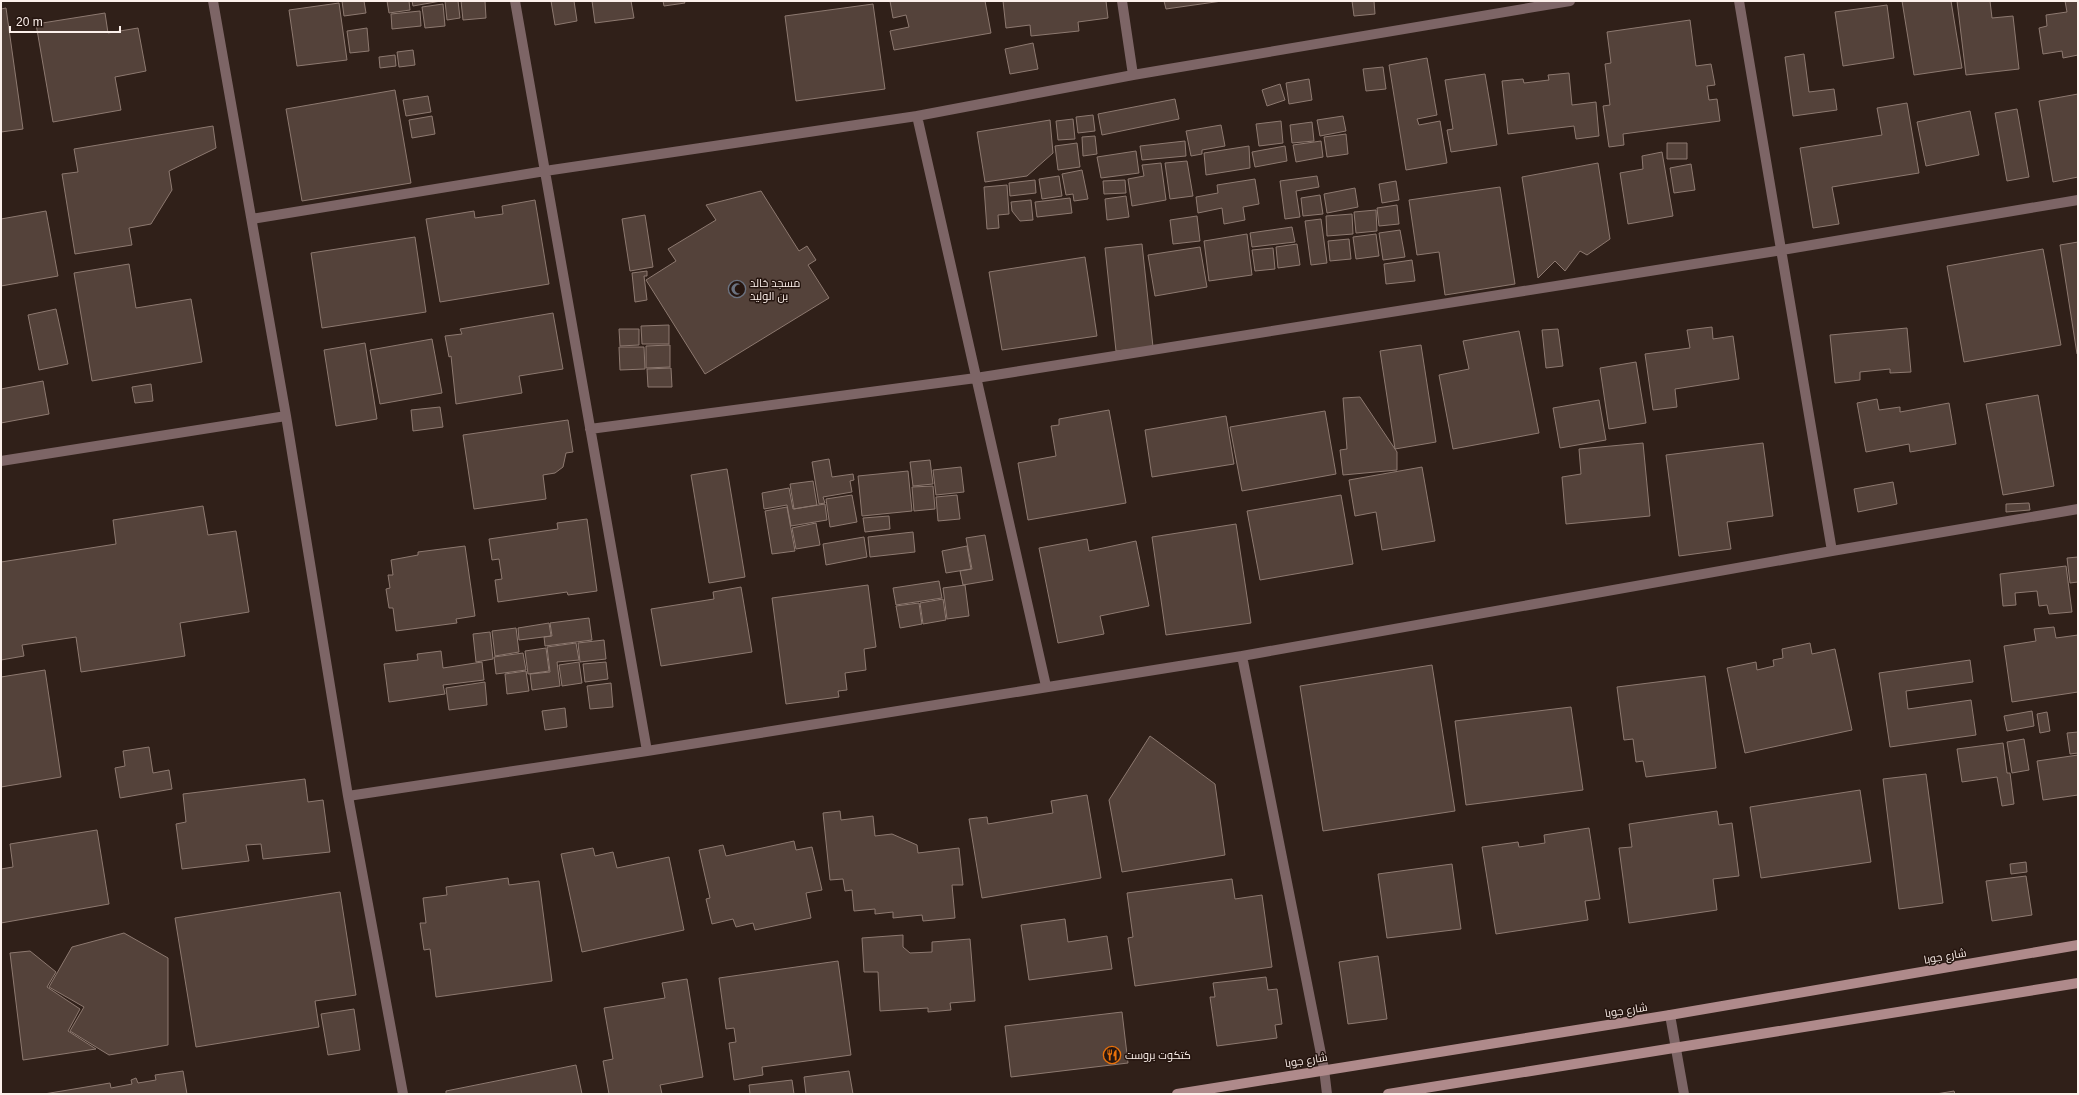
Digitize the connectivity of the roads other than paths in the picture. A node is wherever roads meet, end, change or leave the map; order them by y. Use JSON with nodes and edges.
{"nodes":[{"id":1,"x":213,"y":1,"type":"edge"},
{"id":2,"x":515,"y":1,"type":"edge"},
{"id":3,"x":1122,"y":1,"type":"edge"},
{"id":4,"x":1570,"y":1,"type":"edge"},
{"id":5,"x":1739,"y":1,"type":"edge"},
{"id":6,"x":1133,"y":76,"type":"junction"},
{"id":7,"x":918,"y":116,"type":"junction"},
{"id":8,"x":545,"y":171,"type":"junction"},
{"id":9,"x":2078,"y":200,"type":"edge"},
{"id":10,"x":252,"y":219,"type":"junction"},
{"id":11,"x":1782,"y":250,"type":"junction"},
{"id":12,"x":976,"y":378,"type":"junction"},
{"id":13,"x":286,"y":416,"type":"junction"},
{"id":14,"x":590,"y":429,"type":"junction"},
{"id":15,"x":1,"y":461,"type":"edge"},
{"id":16,"x":2078,"y":510,"type":"edge"},
{"id":17,"x":1832,"y":551,"type":"junction"},
{"id":18,"x":1242,"y":656,"type":"junction"},
{"id":19,"x":1046,"y":686,"type":"junction"},
{"id":20,"x":647,"y":751,"type":"junction"},
{"id":21,"x":348,"y":796,"type":"junction"},
{"id":22,"x":2078,"y":946,"type":"edge"},
{"id":23,"x":2078,"y":983,"type":"edge"},
{"id":24,"x":1670,"y":1015,"type":"junction"},
{"id":25,"x":1677,"y":1049,"type":"junction"},
{"id":26,"x":1324,"y":1069,"type":"junction"},
{"id":27,"x":403,"y":1094,"type":"edge"},
{"id":28,"x":1177,"y":1094,"type":"edge"},
{"id":29,"x":1327,"y":1094,"type":"edge"},
{"id":30,"x":1388,"y":1094,"type":"edge"},
{"id":31,"x":1684,"y":1094,"type":"edge"}],
"edges":[{"from":1,"to":10,"type":"street"},
{"from":2,"to":8,"type":"street"},
{"from":3,"to":6,"type":"street"},
{"from":4,"to":6,"type":"street"},
{"from":5,"to":11,"type":"street"},
{"from":6,"to":7,"type":"street"},
{"from":7,"to":8,"type":"street"},
{"from":7,"to":12,"type":"street"},
{"from":8,"to":10,"type":"street"},
{"from":8,"to":14,"type":"street"},
{"from":9,"to":11,"type":"street"},
{"from":10,"to":13,"type":"street"},
{"from":11,"to":12,"type":"street"},
{"from":11,"to":17,"type":"street"},
{"from":12,"to":14,"type":"street"},
{"from":12,"to":19,"type":"street"},
{"from":13,"to":15,"type":"street"},
{"from":13,"to":21,"type":"street"},
{"from":14,"to":20,"type":"street"},
{"from":16,"to":17,"type":"street"},
{"from":17,"to":18,"type":"street"},
{"from":18,"to":19,"type":"street"},
{"from":18,"to":26,"type":"street"},
{"from":19,"to":20,"type":"street"},
{"from":20,"to":21,"type":"street"},
{"from":21,"to":27,"type":"street"},
{"from":22,"to":24,"type":"street","name":"شارع جوبا"},
{"from":23,"to":25,"type":"street"},
{"from":24,"to":25,"type":"street"},
{"from":24,"to":26,"type":"street","name":"شارع جوبا"},
{"from":25,"to":30,"type":"street"},
{"from":25,"to":31,"type":"street"},
{"from":26,"to":28,"type":"street","name":"شارع جوبا"},
{"from":26,"to":29,"type":"street"}]}
